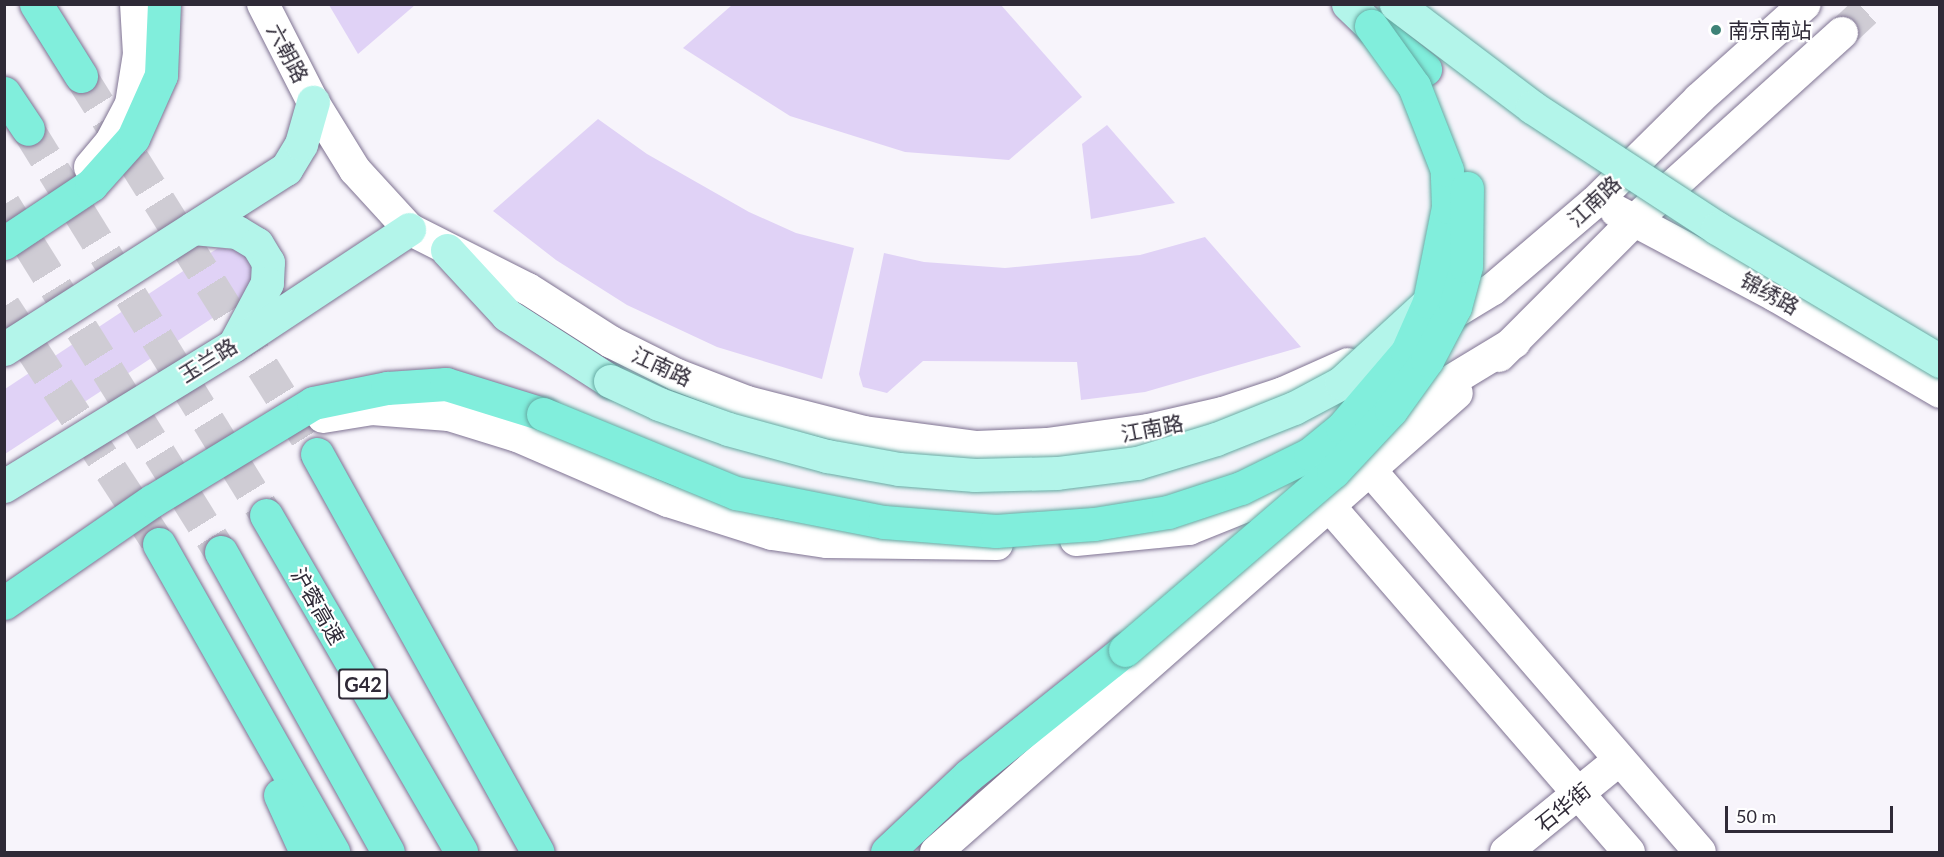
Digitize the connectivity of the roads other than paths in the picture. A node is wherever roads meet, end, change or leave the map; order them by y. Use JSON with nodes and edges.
{"nodes":[{"id":1,"x":36,"y":4,"type":"edge"},
{"id":2,"x":136,"y":4,"type":"edge"},
{"id":3,"x":164,"y":4,"type":"edge"},
{"id":4,"x":263,"y":4,"type":"edge"},
{"id":5,"x":1396,"y":4,"type":"edge"},
{"id":6,"x":1805,"y":4,"type":"edge"},
{"id":7,"x":1367,"y":12,"type":"edge"},
{"id":8,"x":1842,"y":33,"type":"tunnel mouth"},
{"id":9,"x":81,"y":76,"type":"tunnel mouth"},
{"id":10,"x":4,"y":93,"type":"edge"},
{"id":11,"x":313,"y":102,"type":"junction"},
{"id":12,"x":28,"y":129,"type":"tunnel mouth"},
{"id":13,"x":1465,"y":175,"type":"junction"},
{"id":14,"x":1595,"y":202,"type":"junction"},
{"id":15,"x":1635,"y":219,"type":"junction"},
{"id":16,"x":193,"y":228,"type":"junction"},
{"id":17,"x":409,"y":229,"type":"junction"},
{"id":18,"x":5,"y":243,"type":"edge"},
{"id":19,"x":447,"y":250,"type":"junction"},
{"id":20,"x":1433,"y":286,"type":"junction"},
{"id":21,"x":1515,"y":342,"type":"junction"},
{"id":22,"x":234,"y":345,"type":"junction"},
{"id":23,"x":4,"y":349,"type":"edge"},
{"id":24,"x":1940,"y":361,"type":"edge"},
{"id":25,"x":1940,"y":392,"type":"edge"},
{"id":26,"x":249,"y":442,"type":"junction"},
{"id":27,"x":317,"y":454,"type":"tunnel mouth"},
{"id":28,"x":1371,"y":471,"type":"junction"},
{"id":29,"x":4,"y":486,"type":"edge"},
{"id":30,"x":1331,"y":508,"type":"junction"},
{"id":31,"x":266,"y":515,"type":"tunnel mouth"},
{"id":32,"x":159,"y":544,"type":"tunnel mouth"},
{"id":33,"x":221,"y":552,"type":"tunnel mouth"},
{"id":34,"x":192,"y":602,"type":"junction"},
{"id":35,"x":4,"y":603,"type":"edge"},
{"id":36,"x":1618,"y":761,"type":"junction"},
{"id":37,"x":1578,"y":796,"type":"junction"},
{"id":38,"x":306,"y":852,"type":"edge"},
{"id":39,"x":333,"y":852,"type":"edge"},
{"id":40,"x":388,"y":852,"type":"edge"},
{"id":41,"x":461,"y":852,"type":"edge"},
{"id":42,"x":538,"y":852,"type":"edge"},
{"id":43,"x":887,"y":852,"type":"edge"},
{"id":44,"x":936,"y":852,"type":"edge"},
{"id":45,"x":1506,"y":852,"type":"edge"},
{"id":46,"x":1629,"y":852,"type":"edge"},
{"id":47,"x":1701,"y":852,"type":"edge"}],
"edges":[{"from":1,"to":9,"type":"highway"},
{"from":2,"to":18,"type":"street"},
{"from":3,"to":18,"type":"highway"},
{"from":4,"to":11,"type":"street","name":"六朝路"},
{"from":5,"to":24,"type":"main road","bridge":true},
{"from":6,"to":14,"type":"street","name":"江南路"},
{"from":7,"to":13,"type":"highway"},
{"from":7,"to":20,"type":"highway","bridge":true},
{"from":8,"to":15,"type":"street","name":"江南路"},
{"from":10,"to":12,"type":"highway"},
{"from":11,"to":16,"type":"main road"},
{"from":11,"to":17,"type":"street","name":"六朝路"},
{"from":13,"to":20,"type":"highway","bridge":true},
{"from":13,"to":43,"type":"highway","bridge":true},
{"from":14,"to":15,"type":"street","name":"锦绣路"},
{"from":14,"to":19,"type":"street","name":"江南路"},
{"from":15,"to":21,"type":"street","name":"江南路"},
{"from":15,"to":25,"type":"street","name":"锦绣路"},
{"from":16,"to":22,"type":"main road"},
{"from":16,"to":23,"type":"main road"},
{"from":17,"to":19,"type":"street","name":"江南路"},
{"from":17,"to":22,"type":"main road","name":"玉兰路"},
{"from":19,"to":20,"type":"main road","bridge":true},
{"from":20,"to":26,"type":"highway","bridge":true},
{"from":21,"to":26,"type":"street"},
{"from":21,"to":28,"type":"street","name":"江南路"},
{"from":22,"to":29,"type":"main road","name":"玉兰路"},
{"from":26,"to":35,"type":"highway"},
{"from":27,"to":42,"type":"highway"},
{"from":28,"to":30,"type":"street","name":"江南路"},
{"from":28,"to":36,"type":"street"},
{"from":30,"to":37,"type":"street"},
{"from":30,"to":44,"type":"street","name":"江南路"},
{"from":31,"to":41,"type":"highway","name":"沪蓉高速","number":"G42"},
{"from":32,"to":34,"type":"highway"},
{"from":33,"to":40,"type":"highway","number":"G42"},
{"from":34,"to":38,"type":"highway"},
{"from":34,"to":39,"type":"highway"},
{"from":36,"to":37,"type":"street","name":"石华街"},
{"from":36,"to":47,"type":"street"},
{"from":37,"to":45,"type":"street","name":"石华街"},
{"from":37,"to":46,"type":"street"}]}
